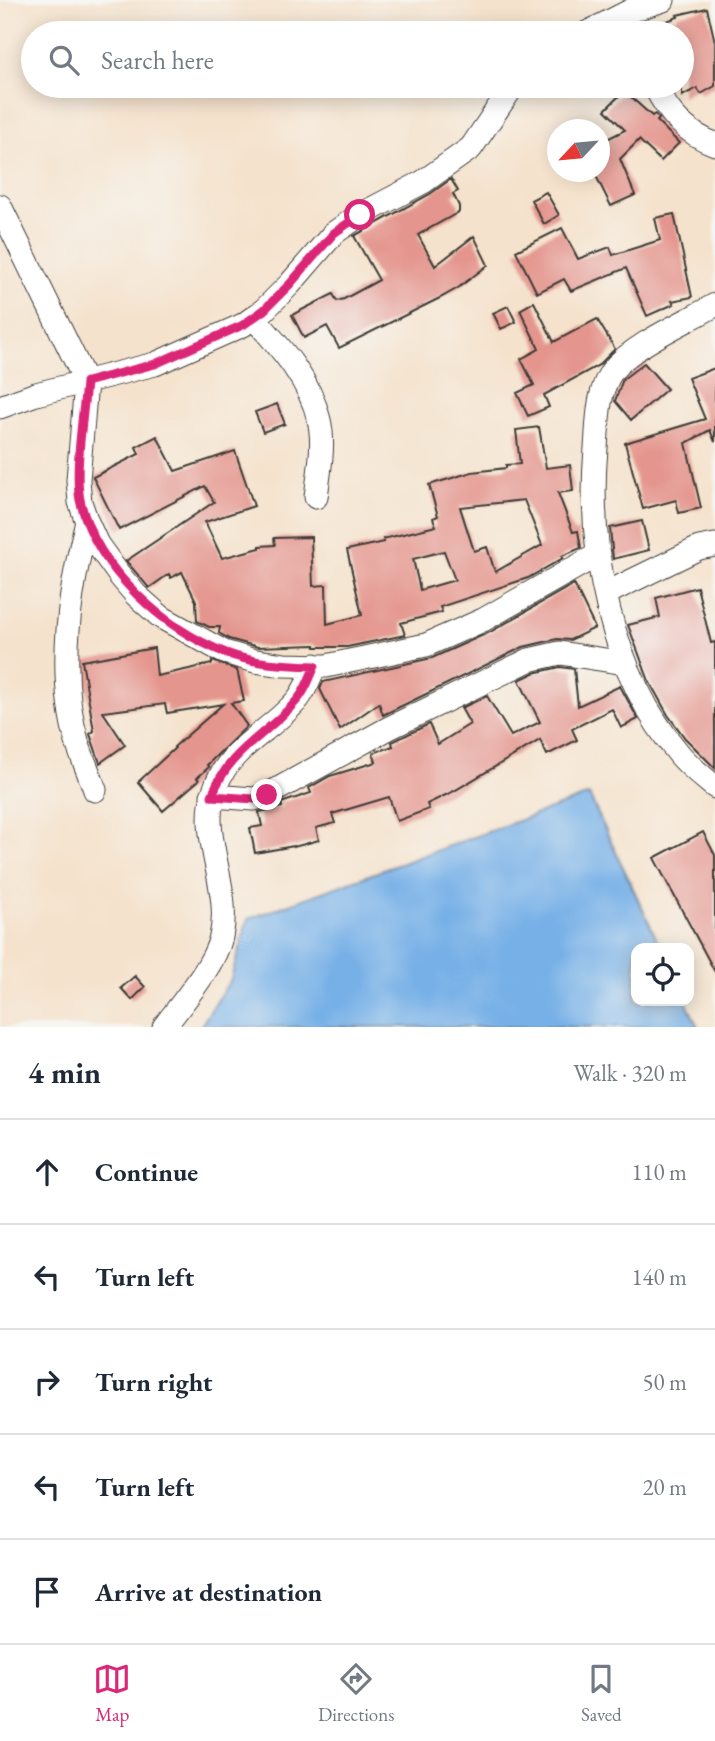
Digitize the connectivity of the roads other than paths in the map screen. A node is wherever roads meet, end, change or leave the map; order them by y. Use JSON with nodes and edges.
{"nodes":[{"id":1,"x":663,"y":0,"type":"edge"},
{"id":2,"x":610,"y":21,"type":"edge"},
{"id":3,"x":505,"y":98,"type":"edge"},
{"id":4,"x":662,"y":98,"type":"edge"},
{"id":5,"x":715,"y":145,"type":"edge"},
{"id":6,"x":0,"y":205,"type":"edge"},
{"id":7,"x":715,"y":305,"type":"edge"},
{"id":8,"x":254,"y":318,"type":"junction"},
{"id":9,"x":86,"y":382,"type":"junction"},
{"id":10,"x":0,"y":407,"type":"edge"},
{"id":11,"x":316,"y":497,"type":"dead end"},
{"id":12,"x":87,"y":522,"type":"junction"},
{"id":13,"x":715,"y":545,"type":"edge"},
{"id":14,"x":598,"y":554,"type":"junction"},
{"id":15,"x":607,"y":593,"type":"junction"},
{"id":16,"x":625,"y":663,"type":"junction"},
{"id":17,"x":315,"y":666,"type":"junction"},
{"id":18,"x":715,"y":787,"type":"edge"},
{"id":19,"x":95,"y":790,"type":"dead end"},
{"id":20,"x":212,"y":796,"type":"junction"},
{"id":21,"x":163,"y":1027,"type":"edge"}],
"edges":[{"from":1,"to":2,"type":"street"},
{"from":3,"to":8,"type":"street"},
{"from":4,"to":5,"type":"street"},
{"from":6,"to":9,"type":"street"},
{"from":7,"to":14,"type":"street"},
{"from":8,"to":9,"type":"street"},
{"from":8,"to":11,"type":"street"},
{"from":9,"to":10,"type":"street"},
{"from":9,"to":12,"type":"street"},
{"from":12,"to":17,"type":"street"},
{"from":12,"to":19,"type":"street"},
{"from":13,"to":15,"type":"street"},
{"from":14,"to":15,"type":"street"},
{"from":14,"to":17,"type":"street"},
{"from":15,"to":16,"type":"street"},
{"from":16,"to":18,"type":"street"},
{"from":16,"to":20,"type":"street"},
{"from":17,"to":20,"type":"street"},
{"from":20,"to":21,"type":"street"}]}
